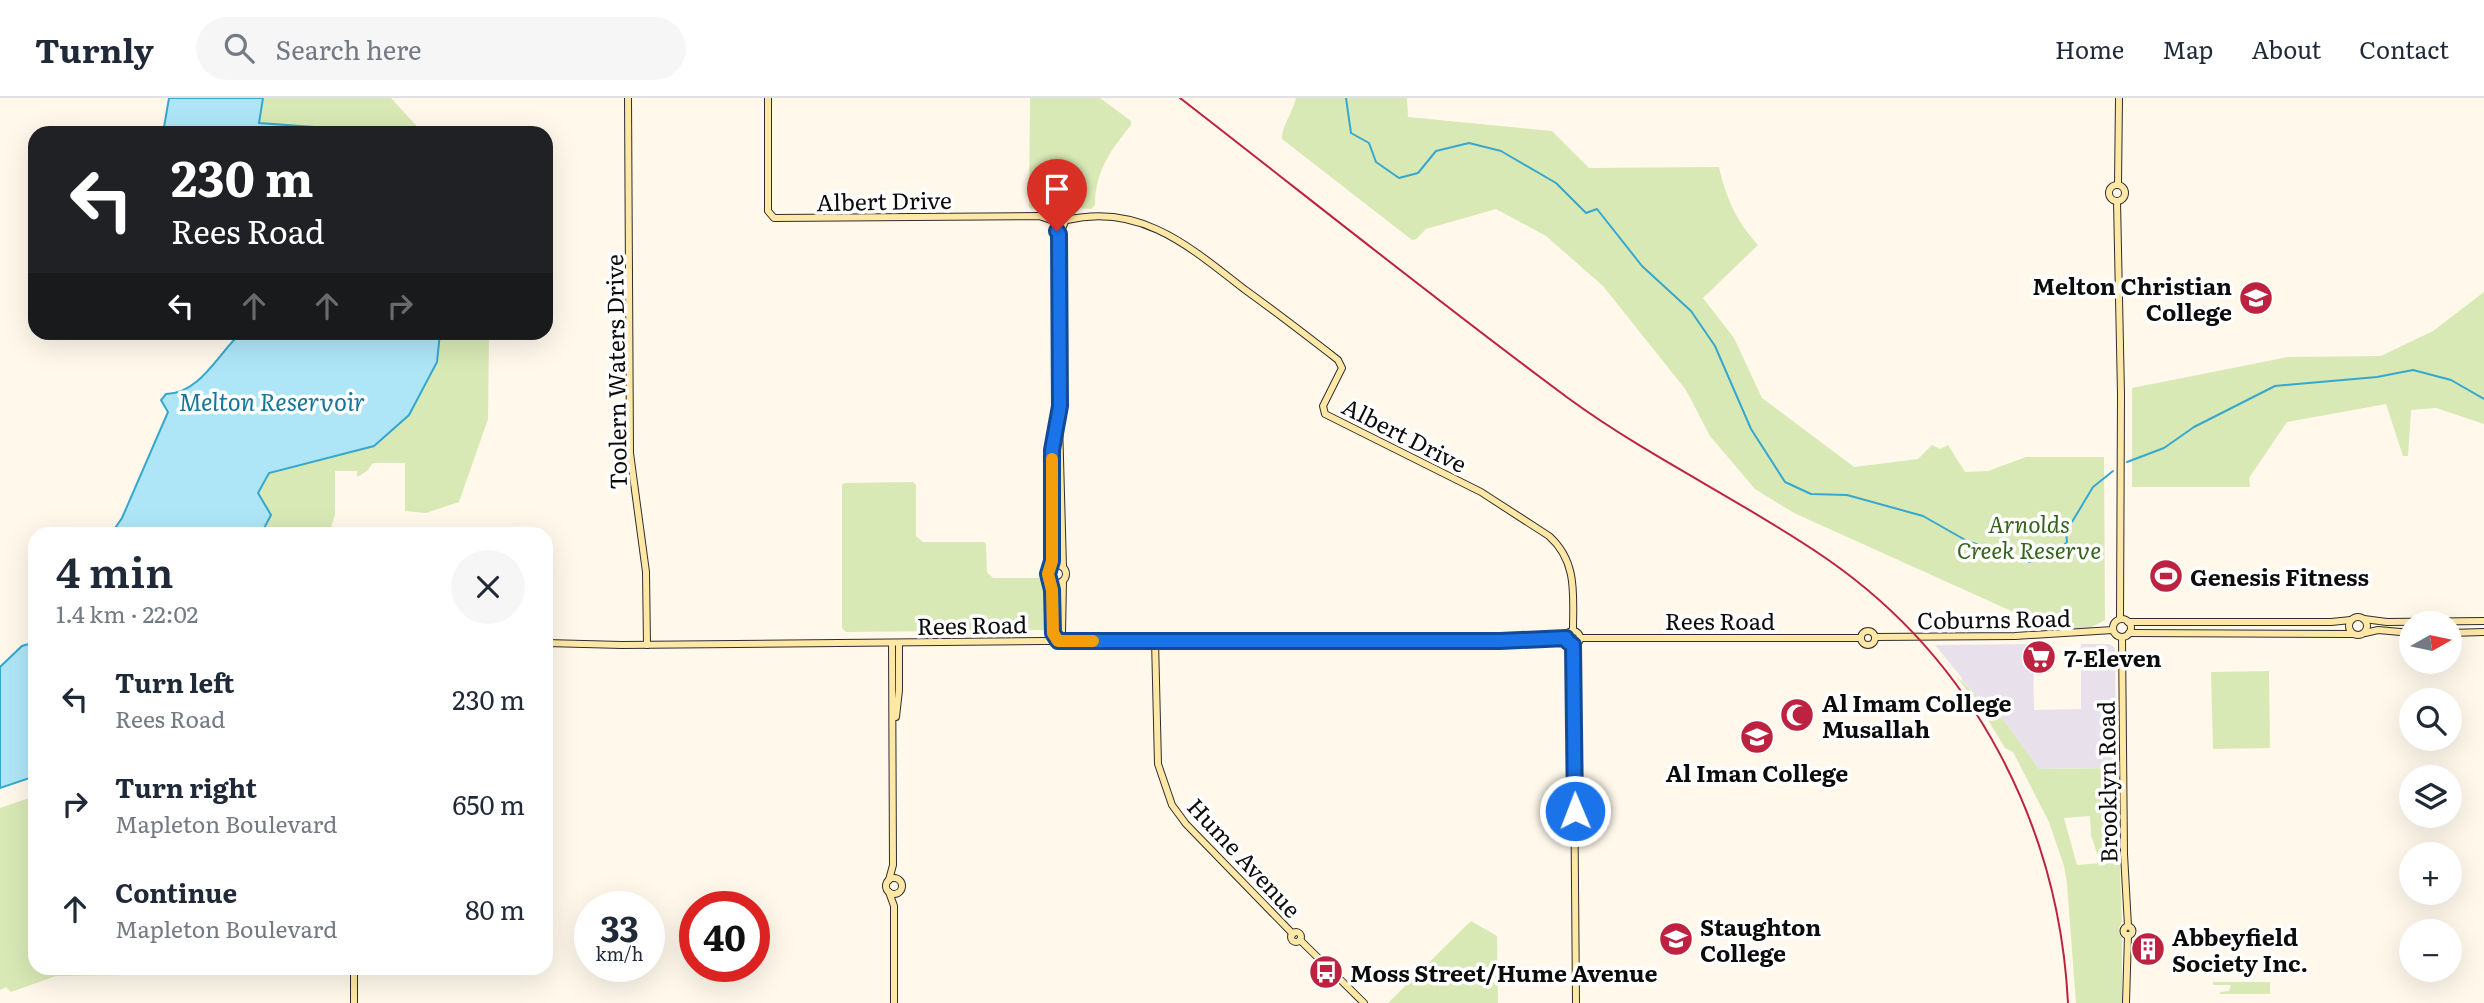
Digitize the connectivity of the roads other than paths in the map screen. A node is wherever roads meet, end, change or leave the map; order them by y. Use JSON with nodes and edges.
{"nodes":[{"id":1,"x":628,"y":98,"type":"edge"},
{"id":2,"x":768,"y":98,"type":"edge"},
{"id":3,"x":2119,"y":98,"type":"edge"},
{"id":4,"x":2118,"y":186,"type":"junction"},
{"id":5,"x":2117,"y":201,"type":"junction"},
{"id":6,"x":1066,"y":211,"type":"junction"},
{"id":7,"x":1051,"y":212,"type":"junction"},
{"id":8,"x":1039,"y":216,"type":"junction"},
{"id":9,"x":1079,"y":216,"type":"junction"},
{"id":10,"x":1053,"y":222,"type":"junction"},
{"id":11,"x":1063,"y":227,"type":"junction"},
{"id":12,"x":1059,"y":420,"type":"junction"},
{"id":13,"x":1051,"y":567,"type":"junction"},
{"id":14,"x":1063,"y":567,"type":"junction"},
{"id":15,"x":1051,"y":581,"type":"junction"},
{"id":16,"x":1063,"y":581,"type":"junction"},
{"id":17,"x":2120,"y":619,"type":"junction"},
{"id":18,"x":2364,"y":619,"type":"junction"},
{"id":19,"x":2351,"y":620,"type":"junction"},
{"id":20,"x":2484,"y":621,"type":"edge"},
{"id":21,"x":2128,"y":622,"type":"junction"},
{"id":22,"x":2113,"y":630,"type":"junction"},
{"id":23,"x":1573,"y":631,"type":"junction"},
{"id":24,"x":2399,"y":632,"type":"edge"},
{"id":25,"x":2462,"y":632,"type":"edge"},
{"id":26,"x":2484,"y":632,"type":"edge"},
{"id":27,"x":2130,"y":633,"type":"junction"},
{"id":28,"x":2364,"y":633,"type":"junction"},
{"id":29,"x":2353,"y":634,"type":"junction"},
{"id":30,"x":2122,"y":637,"type":"junction"},
{"id":31,"x":1566,"y":638,"type":"junction"},
{"id":32,"x":1580,"y":638,"type":"junction"},
{"id":33,"x":1861,"y":638,"type":"joint"},
{"id":34,"x":1154,"y":640,"type":"junction"},
{"id":35,"x":1058,"y":641,"type":"junction"},
{"id":36,"x":553,"y":643,"type":"edge"},
{"id":37,"x":895,"y":643,"type":"junction"},
{"id":38,"x":647,"y":645,"type":"junction"},
{"id":39,"x":1573,"y":645,"type":"junction"},
{"id":40,"x":893,"y":865,"type":"junction"},
{"id":41,"x":889,"y":880,"type":"junction"},
{"id":42,"x":898,"y":880,"type":"junction"},
{"id":43,"x":899,"y":891,"type":"junction"},
{"id":44,"x":889,"y":892,"type":"junction"},
{"id":45,"x":894,"y":906,"type":"junction"},
{"id":46,"x":354,"y":975,"type":"edge"},
{"id":47,"x":354,"y":1003,"type":"edge"},
{"id":48,"x":894,"y":1003,"type":"edge"},
{"id":49,"x":1364,"y":1003,"type":"edge"},
{"id":50,"x":1576,"y":1003,"type":"edge"},
{"id":51,"x":2126,"y":1003,"type":"edge"}],
"edges":[{"from":1,"to":38,"type":"street","name":"Toolern Waters Drive"},
{"from":2,"to":8,"type":"street","name":"Albert Drive"},
{"from":3,"to":4,"type":"street"},
{"from":4,"to":5,"type":"street"},
{"from":4,"to":5,"type":"street"},
{"from":5,"to":17,"type":"street"},
{"from":6,"to":7,"type":"street","name":"Albert Drive"},
{"from":6,"to":9,"type":"street","name":"Albert Drive"},
{"from":6,"to":11,"type":"street"},
{"from":7,"to":8,"type":"street","name":"Albert Drive"},
{"from":7,"to":10,"type":"street"},
{"from":8,"to":10,"type":"street","name":"Albert Drive"},
{"from":9,"to":11,"type":"street","name":"Albert Drive"},
{"from":9,"to":23,"type":"street","name":"Albert Drive"},
{"from":10,"to":11,"type":"street","name":"Albert Drive"},
{"from":11,"to":12,"type":"street"},
{"from":12,"to":13,"type":"street"},
{"from":12,"to":14,"type":"street"},
{"from":13,"to":14,"type":"street"},
{"from":13,"to":15,"type":"street"},
{"from":14,"to":16,"type":"street"},
{"from":15,"to":16,"type":"street"},
{"from":15,"to":35,"type":"street"},
{"from":16,"to":35,"type":"street"},
{"from":17,"to":21,"type":"street"},
{"from":17,"to":22,"type":"street"},
{"from":18,"to":19,"type":"street"},
{"from":18,"to":20,"type":"street"},
{"from":18,"to":28,"type":"street"},
{"from":19,"to":21,"type":"street"},
{"from":19,"to":29,"type":"street"},
{"from":21,"to":27,"type":"street"},
{"from":22,"to":30,"type":"street"},
{"from":22,"to":33,"type":"street","name":"Coburns Road"},
{"from":23,"to":31,"type":"street"},
{"from":23,"to":32,"type":"street"},
{"from":24,"to":28,"type":"street"},
{"from":25,"to":26,"type":"street"},
{"from":27,"to":29,"type":"street"},
{"from":27,"to":30,"type":"street"},
{"from":28,"to":29,"type":"street"},
{"from":30,"to":51,"type":"street","name":"Brooklyn Road"},
{"from":31,"to":34,"type":"street","name":"Rees Road"},
{"from":31,"to":39,"type":"street"},
{"from":32,"to":33,"type":"street","name":"Rees Road"},
{"from":32,"to":39,"type":"street"},
{"from":34,"to":35,"type":"street","name":"Rees Road"},
{"from":34,"to":49,"type":"street","name":"Hume Avenue"},
{"from":35,"to":37,"type":"street","name":"Rees Road"},
{"from":36,"to":38,"type":"street","name":"Rees Road"},
{"from":37,"to":38,"type":"street","name":"Rees Road"},
{"from":37,"to":40,"type":"street"},
{"from":39,"to":50,"type":"street"},
{"from":40,"to":41,"type":"street"},
{"from":40,"to":42,"type":"street"},
{"from":41,"to":42,"type":"street"},
{"from":41,"to":44,"type":"street"},
{"from":42,"to":43,"type":"street"},
{"from":43,"to":44,"type":"street"},
{"from":43,"to":45,"type":"street"},
{"from":44,"to":45,"type":"street"},
{"from":45,"to":48,"type":"street"},
{"from":46,"to":47,"type":"street"}]}
